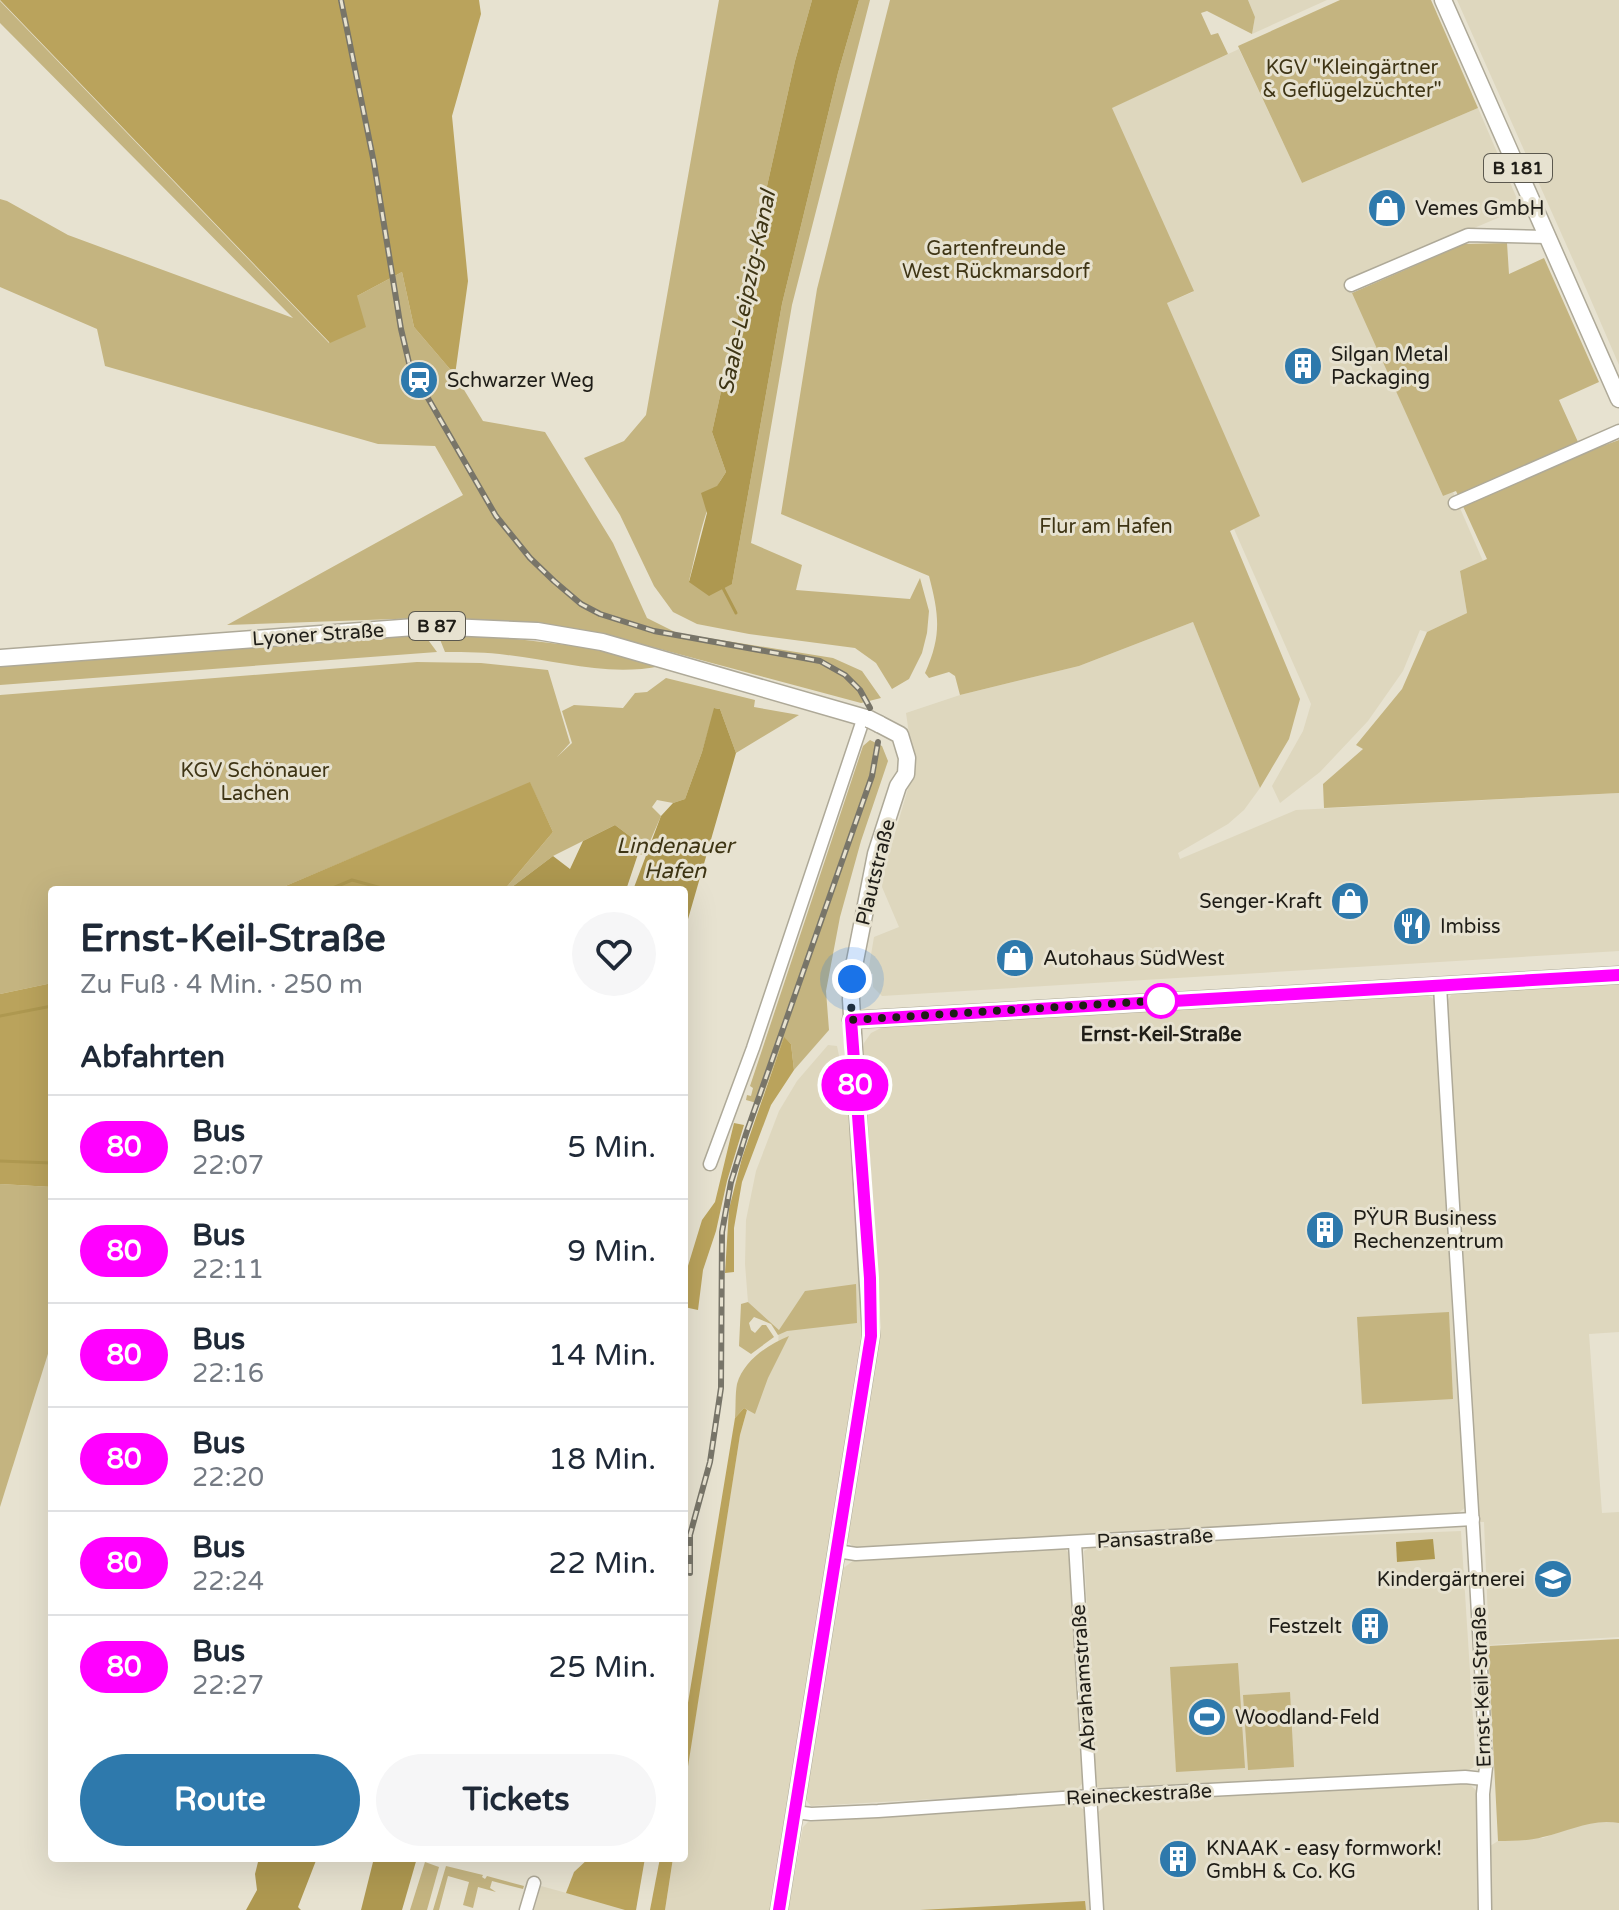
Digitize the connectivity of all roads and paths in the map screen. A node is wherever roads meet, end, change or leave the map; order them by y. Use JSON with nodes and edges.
{"nodes":[{"id":1,"x":1443,"y":0,"type":"edge"},
{"id":2,"x":1548,"y":237,"type":"junction"},
{"id":3,"x":1351,"y":285,"type":"dead end"},
{"id":4,"x":1619,"y":399,"type":"edge"},
{"id":5,"x":1619,"y":431,"type":"edge"},
{"id":6,"x":1455,"y":503,"type":"dead end"},
{"id":7,"x":0,"y":658,"type":"edge"},
{"id":8,"x":874,"y":721,"type":"junction"},
{"id":9,"x":1619,"y":975,"type":"edge"},
{"id":10,"x":1440,"y":985,"type":"junction"},
{"id":11,"x":851,"y":1020,"type":"junction"},
{"id":12,"x":710,"y":1164,"type":"dead end"},
{"id":13,"x":1473,"y":1519,"type":"junction"},
{"id":14,"x":1075,"y":1543,"type":"junction"},
{"id":15,"x":837,"y":1551,"type":"junction"},
{"id":16,"x":1484,"y":1779,"type":"junction"},
{"id":17,"x":1091,"y":1796,"type":"junction"},
{"id":18,"x":795,"y":1812,"type":"junction"},
{"id":19,"x":534,"y":1883,"type":"dead end"},
{"id":20,"x":526,"y":1910,"type":"edge"},
{"id":21,"x":779,"y":1910,"type":"edge"},
{"id":22,"x":1097,"y":1910,"type":"edge"},
{"id":23,"x":1485,"y":1910,"type":"edge"}],
"edges":[{"from":1,"to":2,"type":"main road","number":"B 181"},
{"from":2,"to":3,"type":"street"},
{"from":2,"to":4,"type":"main road","number":"B 181"},
{"from":5,"to":6,"type":"street"},
{"from":7,"to":8,"type":"main road","name":"Lyoner Straße","number":"B 87"},
{"from":8,"to":11,"type":"main road","name":"Plautstraße"},
{"from":8,"to":12,"type":"street"},
{"from":9,"to":10,"type":"main road"},
{"from":10,"to":11,"type":"main road"},
{"from":10,"to":13,"type":"street","name":"Ernst-Keil-Straße"},
{"from":11,"to":15,"type":"main road","name":"Plautstraße"},
{"from":13,"to":14,"type":"street","name":"Pansastraße"},
{"from":13,"to":16,"type":"street","name":"Ernst-Keil-Straße"},
{"from":14,"to":15,"type":"street","name":"Pansastraße"},
{"from":14,"to":17,"type":"street","name":"Abrahamstraße"},
{"from":15,"to":18,"type":"main road","name":"Plautstraße"},
{"from":16,"to":17,"type":"street","name":"Reineckestraße"},
{"from":16,"to":23,"type":"street","name":"Ernst-Keil-Straße"},
{"from":17,"to":18,"type":"street","name":"Reineckestraße"},
{"from":17,"to":22,"type":"street","name":"Abrahamstraße"},
{"from":18,"to":21,"type":"main road","name":"Plautstraße"},
{"from":19,"to":20,"type":"street"}]}
